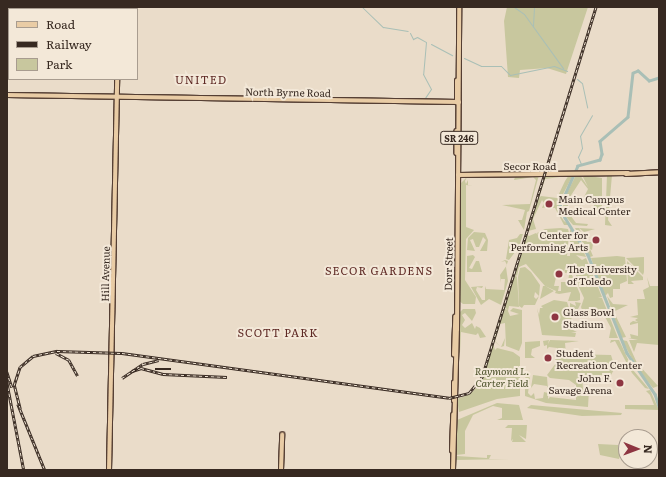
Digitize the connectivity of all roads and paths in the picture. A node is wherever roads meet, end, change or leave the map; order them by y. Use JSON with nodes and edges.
{"nodes":[{"id":1,"x":459,"y":7,"type":"edge"},
{"id":2,"x":117,"y":80,"type":"edge"},
{"id":3,"x":7,"y":95,"type":"edge"},
{"id":4,"x":116,"y":96,"type":"junction"},
{"id":5,"x":458,"y":102,"type":"junction"},
{"id":6,"x":659,"y":172,"type":"edge"},
{"id":7,"x":458,"y":174,"type":"junction"},
{"id":8,"x":468,"y":174,"type":"junction"},
{"id":9,"x":459,"y":185,"type":"junction"},
{"id":10,"x":457,"y":213,"type":"junction"},
{"id":11,"x":456,"y":252,"type":"junction"},
{"id":12,"x":458,"y":266,"type":"junction"},
{"id":13,"x":454,"y":345,"type":"junction"},
{"id":14,"x":457,"y":360,"type":"junction"},
{"id":15,"x":282,"y":435,"type":"dead end"},
{"id":16,"x":453,"y":440,"type":"junction"},
{"id":17,"x":455,"y":448,"type":"junction"},
{"id":18,"x":453,"y":461,"type":"junction"},
{"id":19,"x":109,"y":470,"type":"edge"},
{"id":20,"x":281,"y":470,"type":"edge"},
{"id":21,"x":452,"y":470,"type":"edge"}],
"edges":[{"from":1,"to":5,"type":"main road","name":"Dorr Street","number":"SR 246"},
{"from":2,"to":4,"type":"main road","name":"Hill Avenue"},
{"from":3,"to":4,"type":"main road","name":"North Byrne Road"},
{"from":4,"to":5,"type":"main road","name":"North Byrne Road"},
{"from":4,"to":19,"type":"main road","name":"Hill Avenue"},
{"from":5,"to":7,"type":"main road","name":"Dorr Street","number":"SR 246"},
{"from":6,"to":8,"type":"main road","name":"Secor Road"},
{"from":7,"to":8,"type":"main road","name":"Secor Road"},
{"from":7,"to":9,"type":"main road","name":"Dorr Street","number":"SR 246"},
{"from":7,"to":10,"type":"main road","name":"Dorr Street","number":"SR 246"},
{"from":8,"to":9,"type":"main road"},
{"from":9,"to":10,"type":"main road","name":"Dorr Street","number":"SR 246"},
{"from":10,"to":11,"type":"main road","name":"Dorr Street","number":"SR 246"},
{"from":10,"to":12,"type":"main road","name":"Dorr Street","number":"SR 246"},
{"from":11,"to":12,"type":"main road"},
{"from":11,"to":13,"type":"main road","name":"Dorr Street","number":"SR 246"},
{"from":12,"to":14,"type":"main road","name":"Dorr Street","number":"SR 246"},
{"from":13,"to":14,"type":"main road"},
{"from":13,"to":16,"type":"main road","name":"Dorr Street","number":"SR 246"},
{"from":14,"to":17,"type":"main road","name":"Dorr Street","number":"SR 246"},
{"from":15,"to":20,"type":"main road"},
{"from":16,"to":17,"type":"main road"},
{"from":16,"to":18,"type":"main road","name":"Dorr Street","number":"SR 246"},
{"from":17,"to":18,"type":"main road","name":"Dorr Street","number":"SR 246"},
{"from":18,"to":21,"type":"main road","name":"Dorr Street","number":"SR 246"}]}
